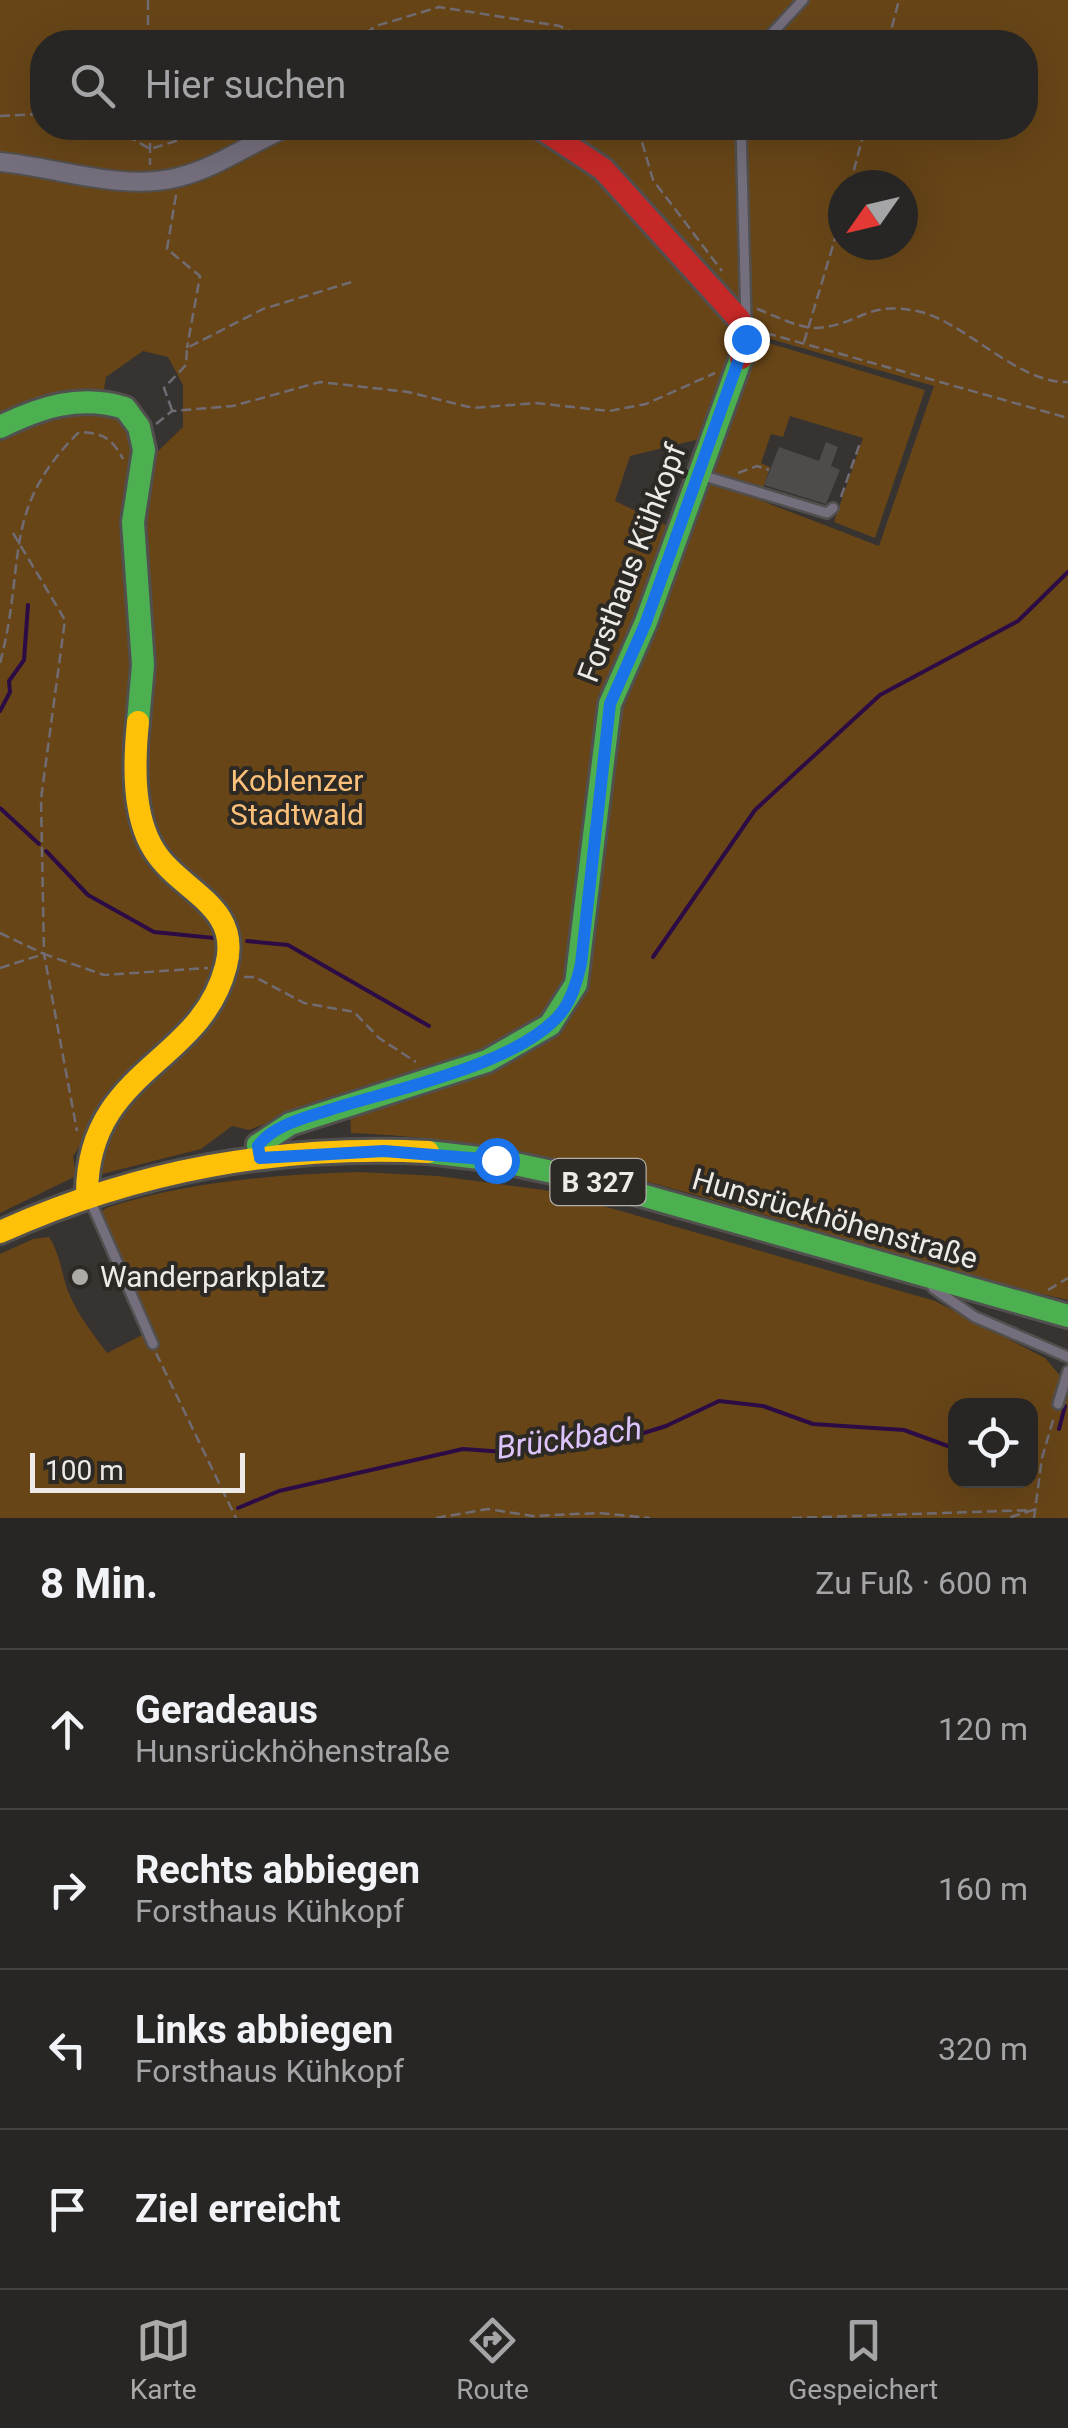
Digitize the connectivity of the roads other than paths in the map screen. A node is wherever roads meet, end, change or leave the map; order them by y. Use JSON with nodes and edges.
{"nodes":[{"id":1,"x":803,"y":0,"type":"edge"},
{"id":2,"x":775,"y":30,"type":"edge"},
{"id":3,"x":259,"y":140,"type":"edge"},
{"id":4,"x":560,"y":140,"type":"edge"},
{"id":5,"x":741,"y":140,"type":"edge"},
{"id":6,"x":0,"y":162,"type":"edge"},
{"id":7,"x":747,"y":317,"type":"junction"},
{"id":8,"x":0,"y":427,"type":"edge"},
{"id":9,"x":692,"y":490,"type":"junction"},
{"id":10,"x":833,"y":508,"type":"road end"},
{"id":11,"x":260,"y":1158,"type":"junction"},
{"id":12,"x":87,"y":1193,"type":"junction"},
{"id":13,"x":0,"y":1232,"type":"edge"},
{"id":14,"x":926,"y":1277,"type":"junction"},
{"id":15,"x":1068,"y":1316,"type":"edge"},
{"id":16,"x":152,"y":1344,"type":"road end"},
{"id":17,"x":1068,"y":1357,"type":"edge"},
{"id":18,"x":1068,"y":1371,"type":"edge"},
{"id":19,"x":1058,"y":1404,"type":"road end"}],
"edges":[{"from":1,"to":2,"type":"lane"},
{"from":3,"to":6,"type":"street"},
{"from":4,"to":7,"type":"street"},
{"from":5,"to":7,"type":"lane"},
{"from":7,"to":9,"type":"street","name":"Forsthaus Kühkopf"},
{"from":8,"to":12,"type":"street"},
{"from":9,"to":10,"type":"lane"},
{"from":9,"to":11,"type":"street","name":"Forsthaus Kühkopf"},
{"from":11,"to":12,"type":"street","name":"Hunsrückhöhenstraße","number":"B 327"},
{"from":11,"to":14,"type":"street","name":"Hunsrückhöhenstraße","number":"B 327"},
{"from":12,"to":13,"type":"street","name":"Hunsrückhöhenstraße","number":"B 327"},
{"from":12,"to":16,"type":"lane"},
{"from":14,"to":15,"type":"street","name":"Hunsrückhöhenstraße","number":"B 327"},
{"from":14,"to":17,"type":"lane"},
{"from":18,"to":19,"type":"lane"}]}
